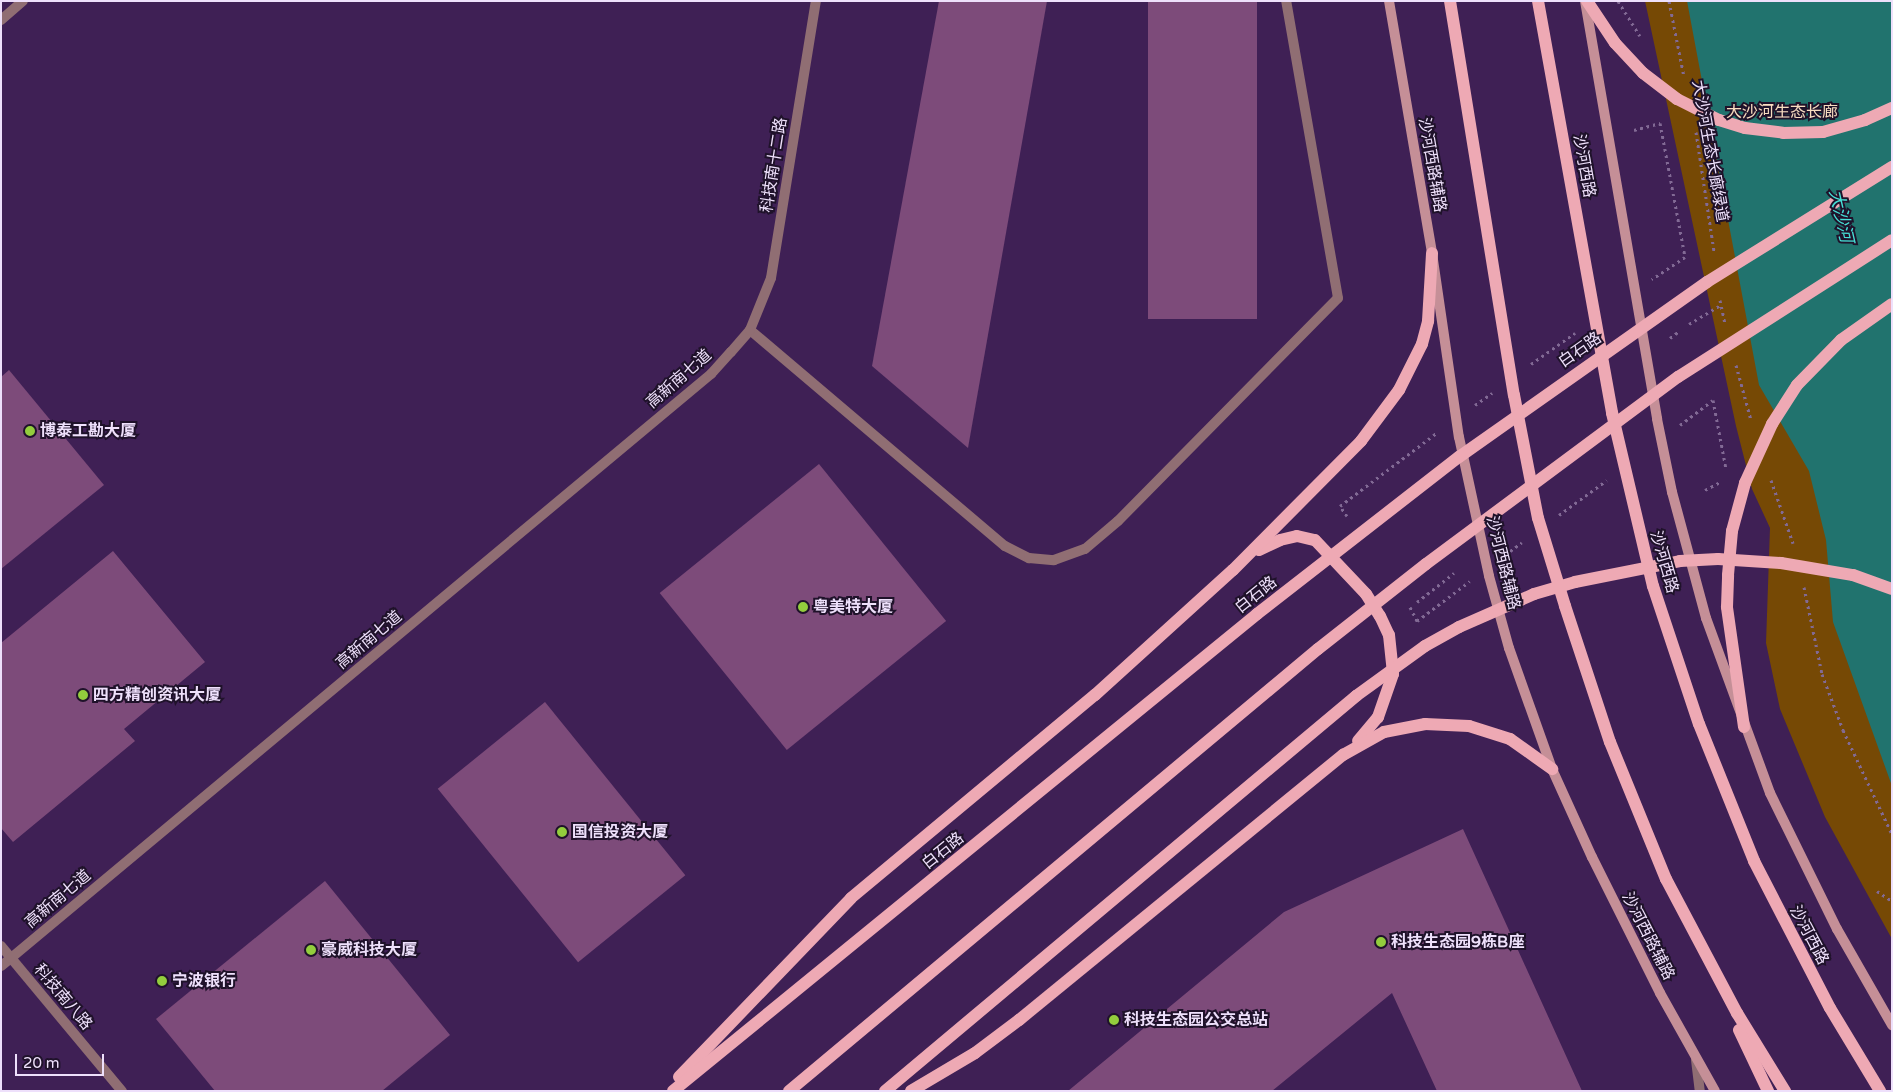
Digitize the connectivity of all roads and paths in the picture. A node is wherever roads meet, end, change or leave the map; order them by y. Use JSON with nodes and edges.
{"nodes":[{"id":1,"x":23,"y":1,"type":"edge"},
{"id":2,"x":816,"y":1,"type":"edge"},
{"id":3,"x":1286,"y":1,"type":"edge"},
{"id":4,"x":1389,"y":1,"type":"edge"},
{"id":5,"x":1450,"y":1,"type":"edge"},
{"id":6,"x":1538,"y":1,"type":"edge"},
{"id":7,"x":1586,"y":1,"type":"edge"},
{"id":8,"x":1618,"y":1,"type":"edge"},
{"id":9,"x":1669,"y":1,"type":"edge"},
{"id":10,"x":1,"y":20,"type":"edge"},
{"id":11,"x":1643,"y":39,"type":"dead end"},
{"id":12,"x":1686,"y":85,"type":"dead end"},
{"id":13,"x":1892,"y":108,"type":"edge"},
{"id":14,"x":1694,"y":122,"type":"dead end"},
{"id":15,"x":1634,"y":130,"type":"dead end"},
{"id":16,"x":1892,"y":167,"type":"edge"},
{"id":17,"x":1892,"y":240,"type":"edge"},
{"id":18,"x":1432,"y":253,"type":"junction"},
{"id":19,"x":1715,"y":256,"type":"dead end"},
{"id":20,"x":1645,"y":284,"type":"dead end"},
{"id":21,"x":1720,"y":295,"type":"dead end"},
{"id":22,"x":1892,"y":304,"type":"edge"},
{"id":23,"x":1687,"y":325,"type":"dead end"},
{"id":24,"x":1582,"y":328,"type":"dead end"},
{"id":25,"x":750,"y":330,"type":"junction"},
{"id":26,"x":1526,"y":368,"type":"dead end"},
{"id":27,"x":1495,"y":391,"type":"dead end"},
{"id":28,"x":1471,"y":408,"type":"dead end"},
{"id":29,"x":1674,"y":430,"type":"dead end"},
{"id":30,"x":1439,"y":431,"type":"dead end"},
{"id":31,"x":1610,"y":477,"type":"dead end"},
{"id":32,"x":1705,"y":490,"type":"dead end"},
{"id":33,"x":1357,"y":512,"type":"dead end"},
{"id":34,"x":1555,"y":518,"type":"dead end"},
{"id":35,"x":1531,"y":536,"type":"dead end"},
{"id":36,"x":1500,"y":559,"type":"dead end"},
{"id":37,"x":1233,"y":570,"type":"junction"},
{"id":38,"x":1454,"y":573,"type":"dead end"},
{"id":39,"x":1476,"y":576,"type":"dead end"},
{"id":40,"x":1892,"y":589,"type":"edge"},
{"id":41,"x":1744,"y":727,"type":"junction"},
{"id":42,"x":1343,"y":755,"type":"junction"},
{"id":43,"x":1552,"y":769,"type":"junction"},
{"id":44,"x":1877,"y":891,"type":"dead end"},
{"id":45,"x":1892,"y":901,"type":"edge"},
{"id":46,"x":1,"y":946,"type":"edge"},
{"id":47,"x":1701,"y":948,"type":"junction"},
{"id":48,"x":11,"y":958,"type":"junction"},
{"id":49,"x":1,"y":966,"type":"edge"},
{"id":50,"x":1892,"y":1025,"type":"edge"},
{"id":51,"x":1696,"y":1056,"type":"junction"},
{"id":52,"x":122,"y":1091,"type":"edge"},
{"id":53,"x":666,"y":1091,"type":"edge"},
{"id":54,"x":673,"y":1091,"type":"edge"},
{"id":55,"x":789,"y":1091,"type":"edge"},
{"id":56,"x":885,"y":1091,"type":"edge"},
{"id":57,"x":911,"y":1091,"type":"edge"},
{"id":58,"x":1700,"y":1091,"type":"edge"},
{"id":59,"x":1715,"y":1091,"type":"edge"},
{"id":60,"x":1768,"y":1091,"type":"edge"},
{"id":61,"x":1785,"y":1091,"type":"edge"},
{"id":62,"x":1880,"y":1091,"type":"edge"}],
"edges":[{"from":1,"to":10,"type":"street"},
{"from":2,"to":25,"type":"street","name":"科技南十二路"},
{"from":3,"to":25,"type":"street"},
{"from":4,"to":18,"type":"main road","name":"沙河西路辅路"},
{"from":5,"to":47,"type":"main road"},
{"from":6,"to":62,"type":"main road","name":"沙河西路"},
{"from":7,"to":13,"type":"main road"},
{"from":7,"to":41,"type":"main road"},
{"from":8,"to":11,"type":"path"},
{"from":9,"to":12,"type":"path","name":"大沙河生态长廊绿道"},
{"from":14,"to":19,"type":"path","name":"大沙河生态长廊绿道"},
{"from":15,"to":20,"type":"path"},
{"from":16,"to":54,"type":"main road","name":"白石路"},
{"from":17,"to":55,"type":"main road"},
{"from":18,"to":37,"type":"main road"},
{"from":18,"to":43,"type":"main road","name":"沙河西路辅路"},
{"from":21,"to":23,"type":"path"},
{"from":22,"to":41,"type":"main road"},
{"from":24,"to":26,"type":"path"},
{"from":25,"to":48,"type":"street","name":"高新南七道"},
{"from":27,"to":28,"type":"path"},
{"from":29,"to":32,"type":"path"},
{"from":30,"to":33,"type":"path"},
{"from":31,"to":34,"type":"path"},
{"from":35,"to":36,"type":"path"},
{"from":37,"to":42,"type":"main road"},
{"from":37,"to":53,"type":"main road"},
{"from":38,"to":39,"type":"path"},
{"from":40,"to":56,"type":"main road"},
{"from":41,"to":50,"type":"main road"},
{"from":42,"to":43,"type":"main road"},
{"from":42,"to":57,"type":"main road"},
{"from":43,"to":51,"type":"main road","name":"沙河西路辅路"},
{"from":44,"to":45,"type":"path"},
{"from":46,"to":48,"type":"street","name":"科技南八路"},
{"from":47,"to":60,"type":"main road"},
{"from":47,"to":61,"type":"main road"},
{"from":48,"to":49,"type":"street","name":"高新南七道"},
{"from":48,"to":52,"type":"street","name":"科技南八路"},
{"from":51,"to":58,"type":"street"},
{"from":51,"to":59,"type":"main road","name":"沙河西路辅路"}]}
